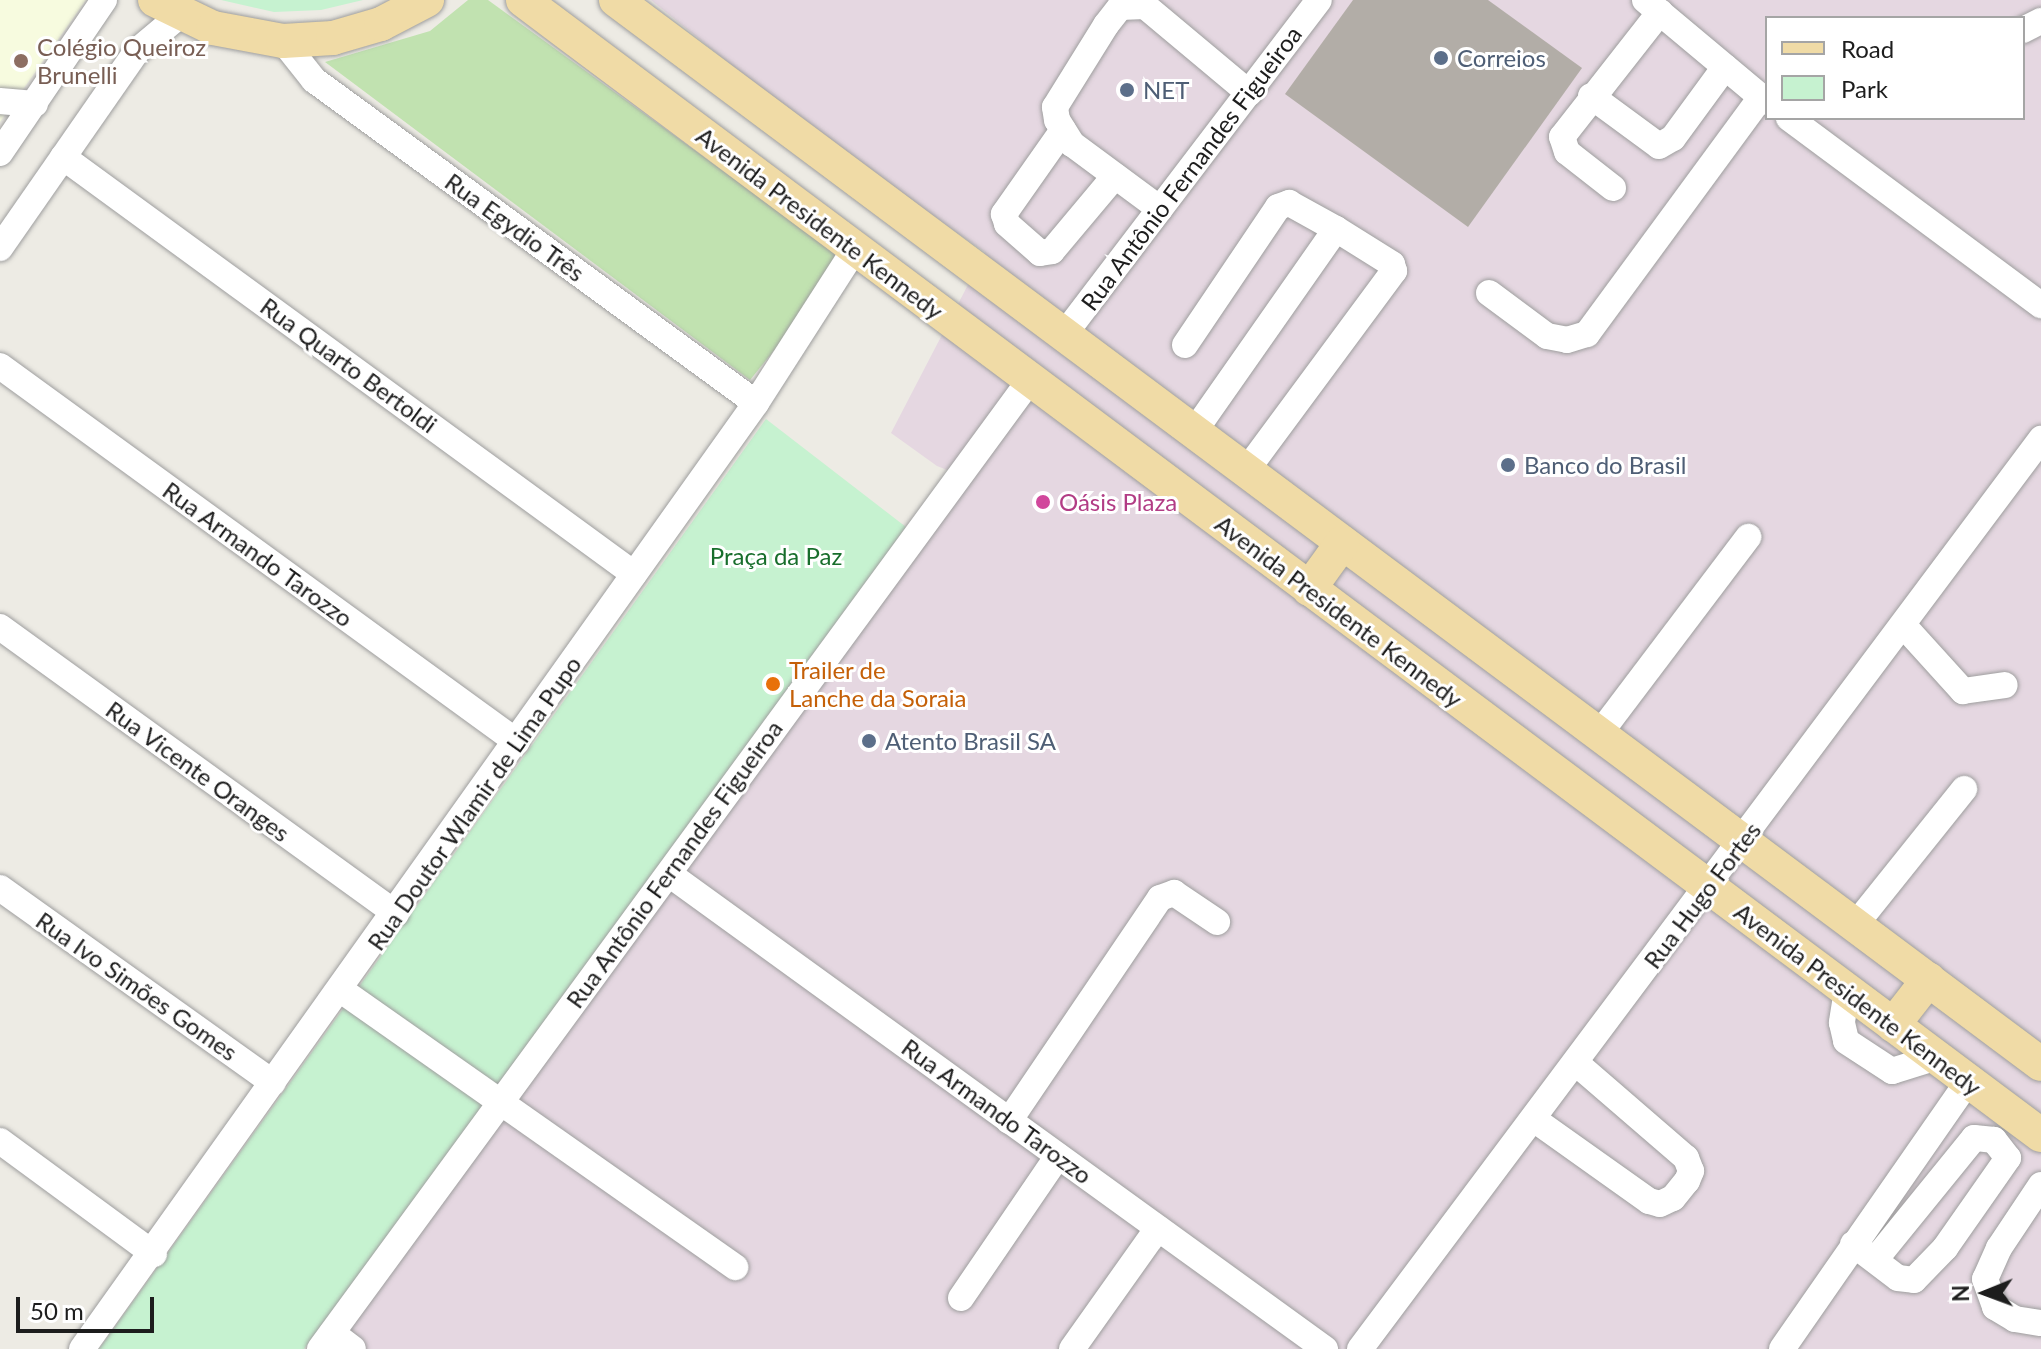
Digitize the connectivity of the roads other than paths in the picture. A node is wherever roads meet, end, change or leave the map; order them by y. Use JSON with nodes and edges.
{"nodes":[{"id":1,"x":104,"y":0,"type":"edge"},
{"id":2,"x":427,"y":0,"type":"edge"},
{"id":3,"x":523,"y":0,"type":"edge"},
{"id":4,"x":616,"y":0,"type":"edge"},
{"id":5,"x":1319,"y":0,"type":"edge"},
{"id":6,"x":1652,"y":6,"type":"edge"},
{"id":7,"x":168,"y":7,"type":"edge"},
{"id":8,"x":283,"y":41,"type":"junction"},
{"id":9,"x":1725,"y":67,"type":"junction"},
{"id":10,"x":1249,"y":93,"type":"junction"},
{"id":11,"x":1591,"y":96,"type":"junction"},
{"id":12,"x":1764,"y":100,"type":"edge"},
{"id":13,"x":0,"y":101,"type":"edge"},
{"id":14,"x":35,"y":104,"type":"junction"},
{"id":15,"x":1792,"y":120,"type":"edge"},
{"id":16,"x":1063,"y":130,"type":"junction"},
{"id":17,"x":0,"y":153,"type":"edge"},
{"id":18,"x":63,"y":157,"type":"junction"},
{"id":19,"x":1115,"y":176,"type":"junction"},
{"id":20,"x":1613,"y":188,"type":"dead end"},
{"id":21,"x":1160,"y":209,"type":"junction"},
{"id":22,"x":897,"y":212,"type":"junction"},
{"id":23,"x":1336,"y":229,"type":"junction"},
{"id":24,"x":0,"y":248,"type":"edge"},
{"id":25,"x":855,"y":249,"type":"junction"},
{"id":26,"x":1489,"y":293,"type":"dead end"},
{"id":27,"x":2041,"y":305,"type":"edge"},
{"id":28,"x":1063,"y":336,"type":"junction"},
{"id":29,"x":1185,"y":345,"type":"dead end"},
{"id":30,"x":0,"y":366,"type":"edge"},
{"id":31,"x":1030,"y":380,"type":"junction"},
{"id":32,"x":756,"y":403,"type":"junction"},
{"id":33,"x":1193,"y":433,"type":"junction"},
{"id":34,"x":2041,"y":439,"type":"edge"},
{"id":35,"x":1246,"y":471,"type":"junction"},
{"id":36,"x":1748,"y":537,"type":"dead end"},
{"id":37,"x":1342,"y":543,"type":"junction"},
{"id":38,"x":634,"y":574,"type":"junction"},
{"id":39,"x":1309,"y":589,"type":"junction"},
{"id":40,"x":1904,"y":626,"type":"junction"},
{"id":41,"x":0,"y":627,"type":"edge"},
{"id":42,"x":2005,"y":685,"type":"dead end"},
{"id":43,"x":1600,"y":733,"type":"junction"},
{"id":44,"x":517,"y":742,"type":"junction"},
{"id":45,"x":1964,"y":789,"type":"dead end"},
{"id":46,"x":1742,"y":842,"type":"junction"},
{"id":47,"x":669,"y":874,"type":"junction"},
{"id":48,"x":1709,"y":887,"type":"junction"},
{"id":49,"x":0,"y":888,"type":"edge"},
{"id":50,"x":396,"y":914,"type":"junction"},
{"id":51,"x":1217,"y":922,"type":"dead end"},
{"id":52,"x":1856,"y":924,"type":"junction"},
{"id":53,"x":1929,"y":979,"type":"junction"},
{"id":54,"x":341,"y":990,"type":"junction"},
{"id":55,"x":1847,"y":990,"type":"junction"},
{"id":56,"x":1893,"y":1025,"type":"junction"},
{"id":57,"x":1937,"y":1057,"type":"junction"},
{"id":58,"x":1577,"y":1064,"type":"junction"},
{"id":59,"x":2041,"y":1064,"type":"edge"},
{"id":60,"x":1968,"y":1081,"type":"junction"},
{"id":61,"x":273,"y":1083,"type":"junction"},
{"id":62,"x":501,"y":1099,"type":"junction"},
{"id":63,"x":1535,"y":1120,"type":"junction"},
{"id":64,"x":1009,"y":1121,"type":"junction"},
{"id":65,"x":2041,"y":1135,"type":"edge"},
{"id":66,"x":0,"y":1141,"type":"edge"},
{"id":67,"x":1058,"y":1156,"type":"junction"},
{"id":68,"x":2041,"y":1185,"type":"edge"},
{"id":69,"x":1158,"y":1228,"type":"junction"},
{"id":70,"x":1853,"y":1244,"type":"junction"},
{"id":71,"x":154,"y":1254,"type":"junction"},
{"id":72,"x":1875,"y":1260,"type":"junction"},
{"id":73,"x":735,"y":1267,"type":"dead end"},
{"id":74,"x":961,"y":1298,"type":"dead end"},
{"id":75,"x":2041,"y":1323,"type":"edge"},
{"id":76,"x":326,"y":1341,"type":"edge"},
{"id":77,"x":82,"y":1349,"type":"edge"},
{"id":78,"x":353,"y":1349,"type":"edge"},
{"id":79,"x":1072,"y":1349,"type":"edge"},
{"id":80,"x":1325,"y":1349,"type":"edge"},
{"id":81,"x":1360,"y":1349,"type":"edge"},
{"id":82,"x":1782,"y":1349,"type":"edge"}],
"edges":[{"from":1,"to":14,"type":"street"},
{"from":2,"to":8,"type":"main road"},
{"from":3,"to":25,"type":"main road","name":"Avenida Presidente Kennedy"},
{"from":4,"to":22,"type":"main road"},
{"from":5,"to":10,"type":"street","name":"Rua Antônio Fernandes Figueiroa"},
{"from":6,"to":9,"type":"street"},
{"from":6,"to":11,"type":"street"},
{"from":7,"to":8,"type":"main road"},
{"from":7,"to":18,"type":"street"},
{"from":8,"to":32,"type":"street","name":"Rua Egydio Três"},
{"from":9,"to":11,"type":"street"},
{"from":9,"to":12,"type":"street"},
{"from":10,"to":16,"type":"street"},
{"from":10,"to":21,"type":"street","name":"Rua Antônio Fernandes Figueiroa"},
{"from":11,"to":20,"type":"street"},
{"from":12,"to":26,"type":"street"},
{"from":13,"to":14,"type":"street"},
{"from":14,"to":17,"type":"street"},
{"from":15,"to":27,"type":"street"},
{"from":16,"to":19,"type":"street"},
{"from":16,"to":19,"type":"street"},
{"from":18,"to":24,"type":"street"},
{"from":18,"to":38,"type":"street","name":"Rua Quarto Bertoldi"},
{"from":19,"to":21,"type":"street"},
{"from":21,"to":28,"type":"street","name":"Rua Antônio Fernandes Figueiroa"},
{"from":22,"to":25,"type":"main road"},
{"from":22,"to":28,"type":"main road"},
{"from":23,"to":29,"type":"street"},
{"from":23,"to":33,"type":"street"},
{"from":23,"to":35,"type":"street"},
{"from":25,"to":31,"type":"main road","name":"Avenida Presidente Kennedy"},
{"from":25,"to":32,"type":"street","name":"Rua Doutor Wlamir de Lima Pupo"},
{"from":28,"to":31,"type":"main road"},
{"from":28,"to":33,"type":"main road"},
{"from":30,"to":44,"type":"street","name":"Rua Armando Tarozzo"},
{"from":31,"to":39,"type":"main road","name":"Avenida Presidente Kennedy"},
{"from":31,"to":47,"type":"street","name":"Rua Antônio Fernandes Figueiroa"},
{"from":32,"to":38,"type":"street","name":"Rua Doutor Wlamir de Lima Pupo"},
{"from":33,"to":35,"type":"main road"},
{"from":34,"to":40,"type":"street","name":"Rua Hugo Fortes"},
{"from":35,"to":37,"type":"main road"},
{"from":36,"to":43,"type":"street"},
{"from":37,"to":39,"type":"main road"},
{"from":37,"to":43,"type":"main road"},
{"from":38,"to":44,"type":"street","name":"Rua Doutor Wlamir de Lima Pupo"},
{"from":39,"to":48,"type":"main road","name":"Avenida Presidente Kennedy"},
{"from":40,"to":42,"type":"street"},
{"from":40,"to":46,"type":"street","name":"Rua Hugo Fortes"},
{"from":41,"to":50,"type":"street","name":"Rua Vicente Oranges"},
{"from":43,"to":46,"type":"main road"},
{"from":44,"to":50,"type":"street","name":"Rua Doutor Wlamir de Lima Pupo"},
{"from":45,"to":52,"type":"street"},
{"from":46,"to":48,"type":"street","name":"Rua Hugo Fortes"},
{"from":46,"to":52,"type":"main road"},
{"from":47,"to":62,"type":"street","name":"Rua Antônio Fernandes Figueiroa"},
{"from":47,"to":64,"type":"street","name":"Rua Armando Tarozzo"},
{"from":48,"to":55,"type":"main road","name":"Avenida Presidente Kennedy"},
{"from":48,"to":58,"type":"street","name":"Rua Hugo Fortes"},
{"from":49,"to":61,"type":"street","name":"Rua Ivo Simões Gomes"},
{"from":50,"to":54,"type":"street","name":"Rua Doutor Wlamir de Lima Pupo"},
{"from":51,"to":64,"type":"street"},
{"from":52,"to":53,"type":"main road"},
{"from":53,"to":56,"type":"main road"},
{"from":53,"to":59,"type":"main road"},
{"from":54,"to":61,"type":"street","name":"Rua Doutor Wlamir de Lima Pupo"},
{"from":54,"to":62,"type":"street"},
{"from":55,"to":56,"type":"main road","name":"Avenida Presidente Kennedy"},
{"from":55,"to":57,"type":"street"},
{"from":56,"to":57,"type":"main road","name":"Avenida Presidente Kennedy"},
{"from":57,"to":60,"type":"main road","name":"Avenida Presidente Kennedy"},
{"from":58,"to":63,"type":"street","name":"Rua Hugo Fortes"},
{"from":58,"to":63,"type":"street"},
{"from":60,"to":65,"type":"main road","name":"Avenida Presidente Kennedy"},
{"from":60,"to":70,"type":"street"},
{"from":61,"to":71,"type":"street","name":"Rua Doutor Wlamir de Lima Pupo"},
{"from":62,"to":73,"type":"street"},
{"from":62,"to":76,"type":"street","name":"Rua Antônio Fernandes Figueiroa"},
{"from":63,"to":81,"type":"street","name":"Rua Hugo Fortes"},
{"from":64,"to":67,"type":"street","name":"Rua Armando Tarozzo"},
{"from":66,"to":71,"type":"street"},
{"from":67,"to":69,"type":"street","name":"Rua Armando Tarozzo"},
{"from":67,"to":74,"type":"street"},
{"from":68,"to":75,"type":"street"},
{"from":69,"to":79,"type":"street"},
{"from":69,"to":80,"type":"street","name":"Rua Armando Tarozzo"},
{"from":70,"to":72,"type":"street"},
{"from":70,"to":82,"type":"street"},
{"from":71,"to":77,"type":"street","name":"Rua Doutor Wlamir de Lima Pupo"},
{"from":72,"to":72,"type":"street"},
{"from":76,"to":78,"type":"street"}]}
